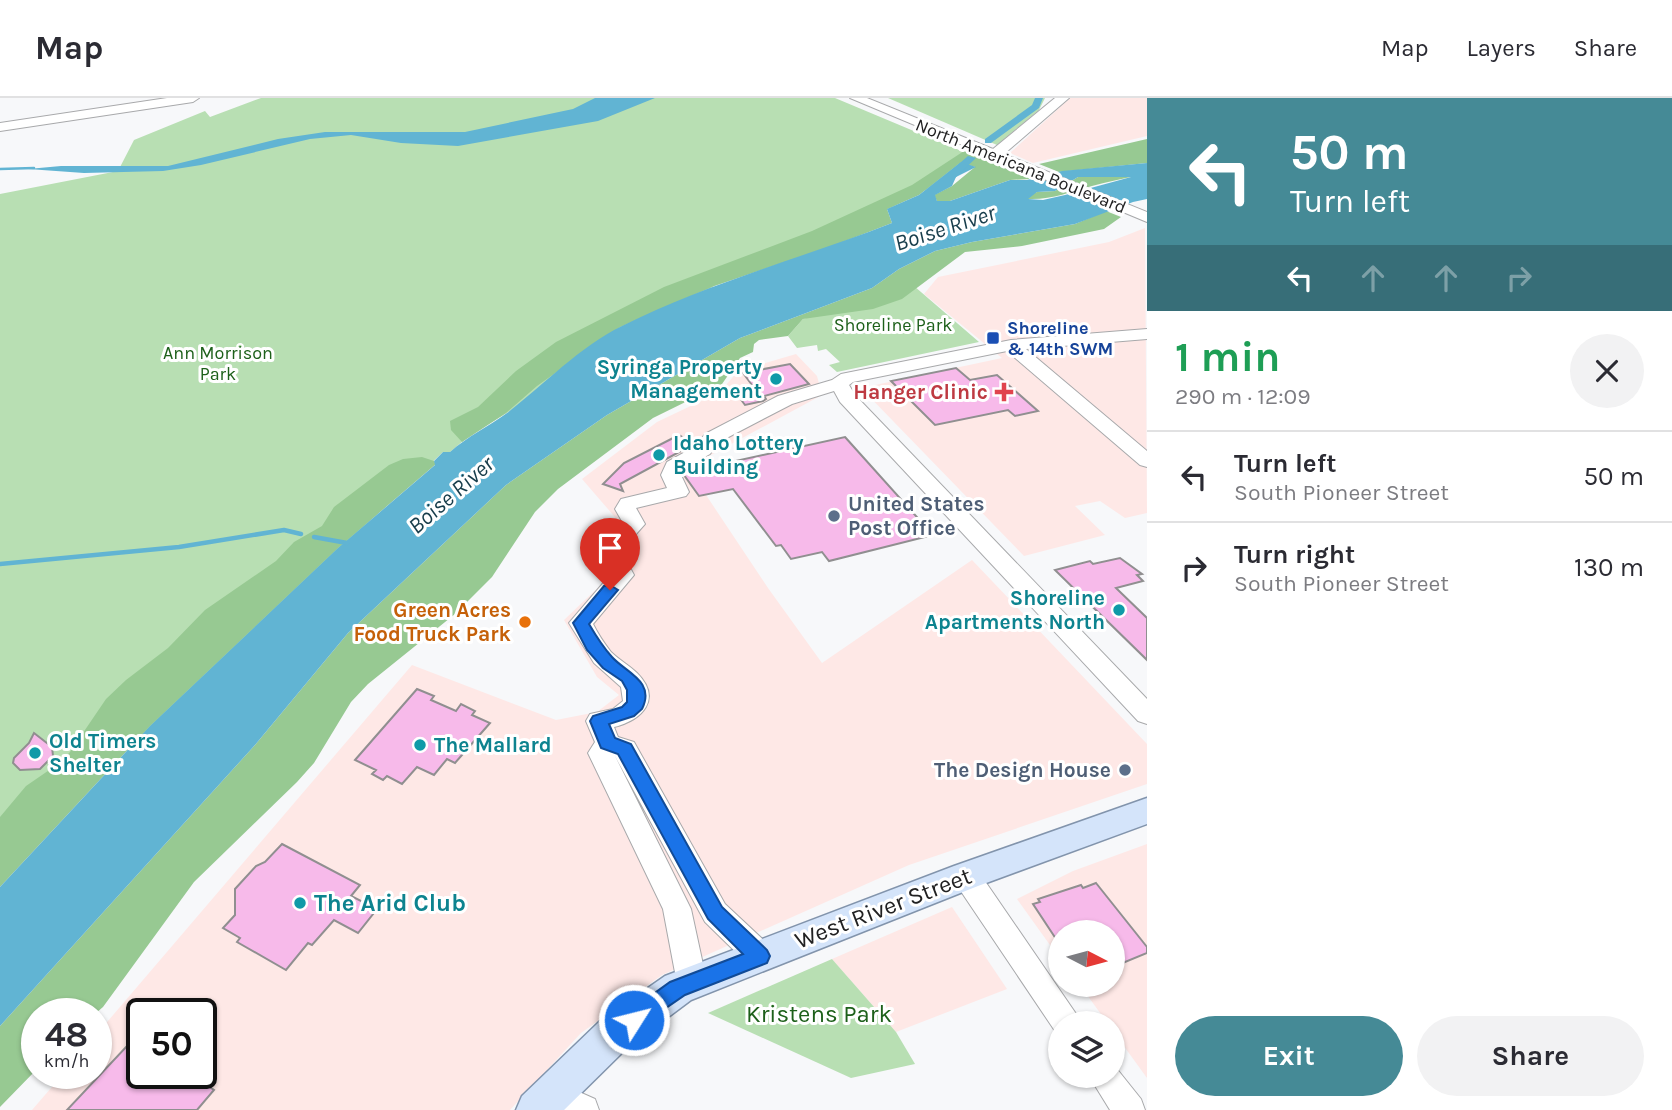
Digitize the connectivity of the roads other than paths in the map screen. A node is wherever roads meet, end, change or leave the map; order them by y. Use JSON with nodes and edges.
{"nodes":[{"id":1,"x":193,"y":98,"type":"edge"},
{"id":2,"x":856,"y":98,"type":"edge"},
{"id":3,"x":1063,"y":98,"type":"edge"},
{"id":4,"x":0,"y":127,"type":"edge"},
{"id":5,"x":994,"y":155,"type":"junction"},
{"id":6,"x":1025,"y":167,"type":"joint"},
{"id":7,"x":1142,"y":215,"type":"edge"},
{"id":8,"x":1147,"y":334,"type":"edge"},
{"id":9,"x":1011,"y":345,"type":"junction"},
{"id":10,"x":839,"y":384,"type":"junction"},
{"id":11,"x":1147,"y":461,"type":"edge"},
{"id":12,"x":1147,"y":715,"type":"edge"},
{"id":13,"x":608,"y":743,"type":"junction"},
{"id":14,"x":1147,"y":811,"type":"edge"},
{"id":15,"x":966,"y":876,"type":"junction"},
{"id":16,"x":760,"y":956,"type":"junction"},
{"id":17,"x":692,"y":983,"type":"junction"},
{"id":18,"x":1059,"y":1011,"type":"edge"},
{"id":19,"x":1113,"y":1088,"type":"edge"},
{"id":20,"x":556,"y":1105,"type":"edge"},
{"id":21,"x":1129,"y":1110,"type":"edge"}],
"edges":[{"from":1,"to":4,"type":"street"},
{"from":2,"to":5,"type":"street","name":"North Americana Boulevard"},
{"from":3,"to":5,"type":"street"},
{"from":5,"to":6,"type":"street","name":"North Americana Boulevard"},
{"from":6,"to":7,"type":"street","name":"North Americana Boulevard"},
{"from":8,"to":9,"type":"street"},
{"from":9,"to":10,"type":"street"},
{"from":9,"to":11,"type":"street"},
{"from":10,"to":12,"type":"street"},
{"from":10,"to":13,"type":"street"},
{"from":13,"to":16,"type":"street"},
{"from":13,"to":17,"type":"street"},
{"from":14,"to":15,"type":"main road","name":"West River Street"},
{"from":15,"to":16,"type":"main road","name":"West River Street"},
{"from":15,"to":18,"type":"street"},
{"from":16,"to":17,"type":"main road","name":"West River Street"},
{"from":17,"to":20,"type":"main road","name":"West River Street"},
{"from":19,"to":21,"type":"street"}]}
